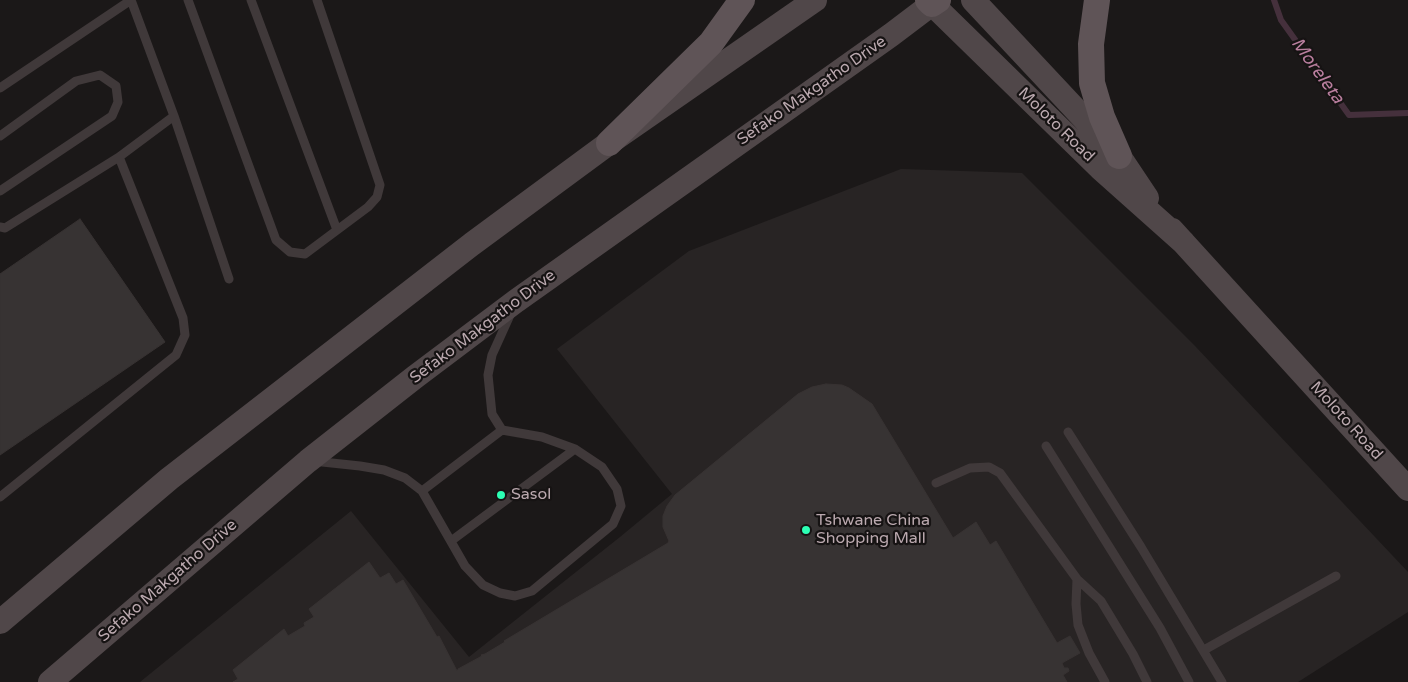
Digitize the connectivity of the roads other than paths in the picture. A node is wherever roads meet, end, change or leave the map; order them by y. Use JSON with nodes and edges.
{"nodes":[{"id":1,"x":131,"y":0,"type":"edge"},
{"id":2,"x":188,"y":0,"type":"edge"},
{"id":3,"x":251,"y":0,"type":"edge"},
{"id":4,"x":318,"y":0,"type":"edge"},
{"id":5,"x":742,"y":0,"type":"edge"},
{"id":6,"x":815,"y":0,"type":"edge"},
{"id":7,"x":973,"y":0,"type":"edge"},
{"id":8,"x":1097,"y":0,"type":"edge"},
{"id":9,"x":933,"y":1,"type":"edge"},
{"id":10,"x":0,"y":88,"type":"edge"},
{"id":11,"x":174,"y":116,"type":"junction"},
{"id":12,"x":0,"y":136,"type":"edge"},
{"id":13,"x":609,"y":142,"type":"junction"},
{"id":14,"x":1119,"y":156,"type":"junction"},
{"id":15,"x":119,"y":157,"type":"junction"},
{"id":16,"x":0,"y":191,"type":"edge"},
{"id":17,"x":2,"y":229,"type":"edge"},
{"id":18,"x":336,"y":230,"type":"junction"},
{"id":19,"x":1183,"y":242,"type":"junction"},
{"id":20,"x":229,"y":279,"type":"dead end"},
{"id":21,"x":516,"y":301,"type":"junction"},
{"id":22,"x":502,"y":430,"type":"junction"},
{"id":23,"x":1068,"y":432,"type":"dead end"},
{"id":24,"x":1046,"y":446,"type":"dead end"},
{"id":25,"x":575,"y":449,"type":"junction"},
{"id":26,"x":308,"y":461,"type":"junction"},
{"id":27,"x":936,"y":483,"type":"dead end"},
{"id":28,"x":1408,"y":488,"type":"edge"},
{"id":29,"x":422,"y":491,"type":"junction"},
{"id":30,"x":0,"y":498,"type":"edge"},
{"id":31,"x":452,"y":541,"type":"junction"},
{"id":32,"x":1336,"y":576,"type":"dead end"},
{"id":33,"x":1077,"y":579,"type":"junction"},
{"id":34,"x":0,"y":622,"type":"edge"},
{"id":35,"x":1204,"y":650,"type":"junction"},
{"id":36,"x":50,"y":682,"type":"edge"},
{"id":37,"x":1106,"y":682,"type":"edge"},
{"id":38,"x":1147,"y":682,"type":"edge"},
{"id":39,"x":1189,"y":682,"type":"edge"},
{"id":40,"x":1222,"y":682,"type":"edge"}],
"edges":[{"from":1,"to":10,"type":"lane"},
{"from":1,"to":11,"type":"lane"},
{"from":2,"to":18,"type":"lane"},
{"from":3,"to":18,"type":"lane"},
{"from":4,"to":18,"type":"lane"},
{"from":5,"to":13,"type":"main road"},
{"from":6,"to":13,"type":"main road"},
{"from":7,"to":14,"type":"main road","name":"Moloto Road"},
{"from":8,"to":14,"type":"main road"},
{"from":9,"to":19,"type":"main road","name":"Moloto Road"},
{"from":9,"to":21,"type":"main road","name":"Sefako Makgatho Drive"},
{"from":11,"to":15,"type":"lane"},
{"from":11,"to":20,"type":"lane"},
{"from":12,"to":16,"type":"lane"},
{"from":13,"to":34,"type":"main road"},
{"from":14,"to":19,"type":"main road","name":"Moloto Road"},
{"from":15,"to":17,"type":"lane"},
{"from":15,"to":30,"type":"lane"},
{"from":19,"to":28,"type":"main road","name":"Moloto Road"},
{"from":21,"to":22,"type":"lane"},
{"from":21,"to":26,"type":"main road","name":"Sefako Makgatho Drive"},
{"from":22,"to":25,"type":"lane"},
{"from":22,"to":29,"type":"lane"},
{"from":23,"to":35,"type":"lane"},
{"from":24,"to":39,"type":"lane"},
{"from":25,"to":31,"type":"lane"},
{"from":25,"to":31,"type":"lane"},
{"from":26,"to":29,"type":"lane"},
{"from":26,"to":36,"type":"main road","name":"Sefako Makgatho Drive"},
{"from":27,"to":33,"type":"lane"},
{"from":29,"to":31,"type":"lane"},
{"from":32,"to":35,"type":"lane"},
{"from":33,"to":37,"type":"lane"},
{"from":33,"to":38,"type":"lane"},
{"from":35,"to":40,"type":"lane"}]}
